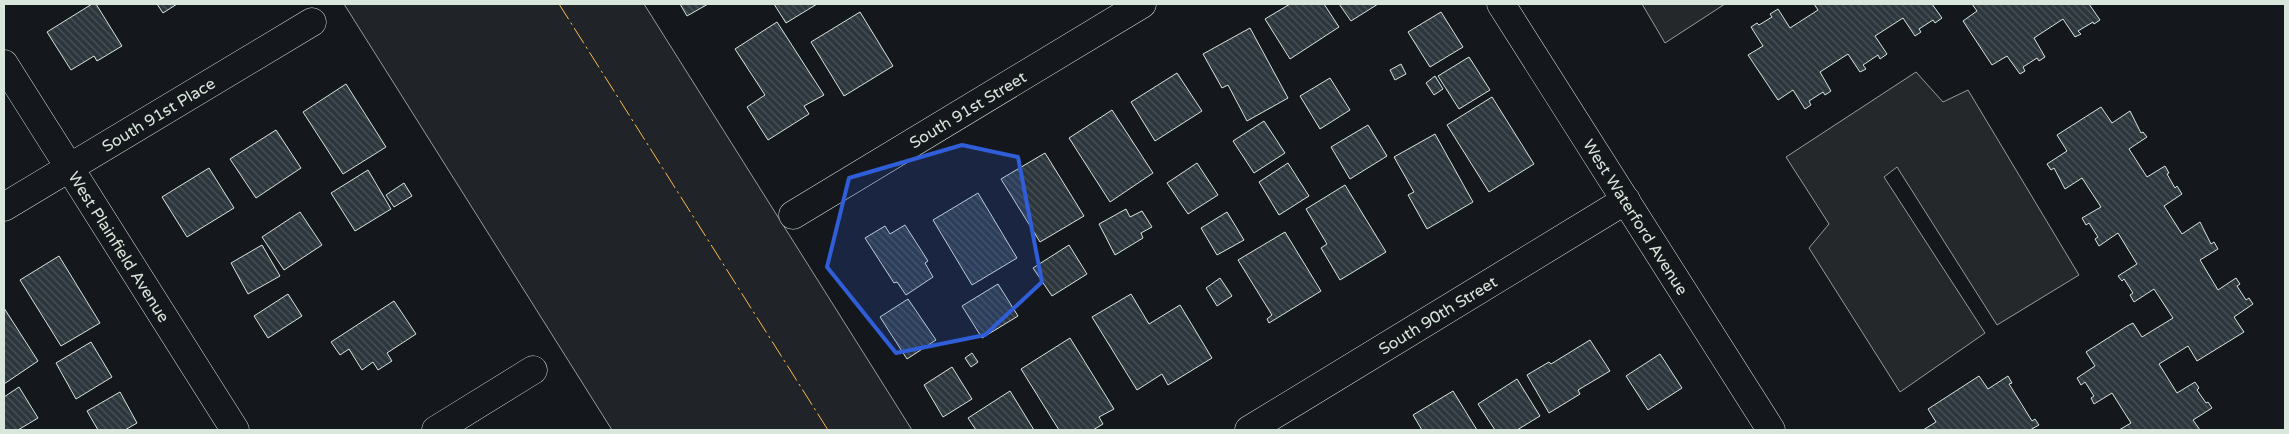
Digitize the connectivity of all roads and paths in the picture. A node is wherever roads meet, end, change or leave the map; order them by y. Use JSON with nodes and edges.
{"nodes":[{"id":1,"x":1142,"y":4,"type":"edge"},
{"id":2,"x":1501,"y":4,"type":"edge"},
{"id":3,"x":312,"y":22,"type":"dead end"},
{"id":4,"x":4,"y":64,"type":"edge"},
{"id":5,"x":70,"y":168,"type":"junction"},
{"id":6,"x":1626,"y":200,"type":"junction"},
{"id":7,"x":4,"y":207,"type":"edge"},
{"id":8,"x":794,"y":215,"type":"dead end"},
{"id":9,"x":533,"y":370,"type":"dead end"},
{"id":10,"x":235,"y":430,"type":"edge"},
{"id":11,"x":436,"y":430,"type":"edge"},
{"id":12,"x":1249,"y":430,"type":"edge"},
{"id":13,"x":1771,"y":430,"type":"edge"}],
"edges":[{"from":1,"to":8,"type":"street","name":"South 91st Street"},
{"from":2,"to":6,"type":"street","name":"West Waterford Avenue"},
{"from":3,"to":5,"type":"street","name":"South 91st Place"},
{"from":4,"to":5,"type":"street","name":"West Plainfield Avenue"},
{"from":5,"to":7,"type":"street","name":"South 91st Place"},
{"from":5,"to":10,"type":"street","name":"West Plainfield Avenue"},
{"from":6,"to":12,"type":"street","name":"South 90th Street"},
{"from":6,"to":13,"type":"street","name":"West Waterford Avenue"},
{"from":9,"to":11,"type":"street"}]}
